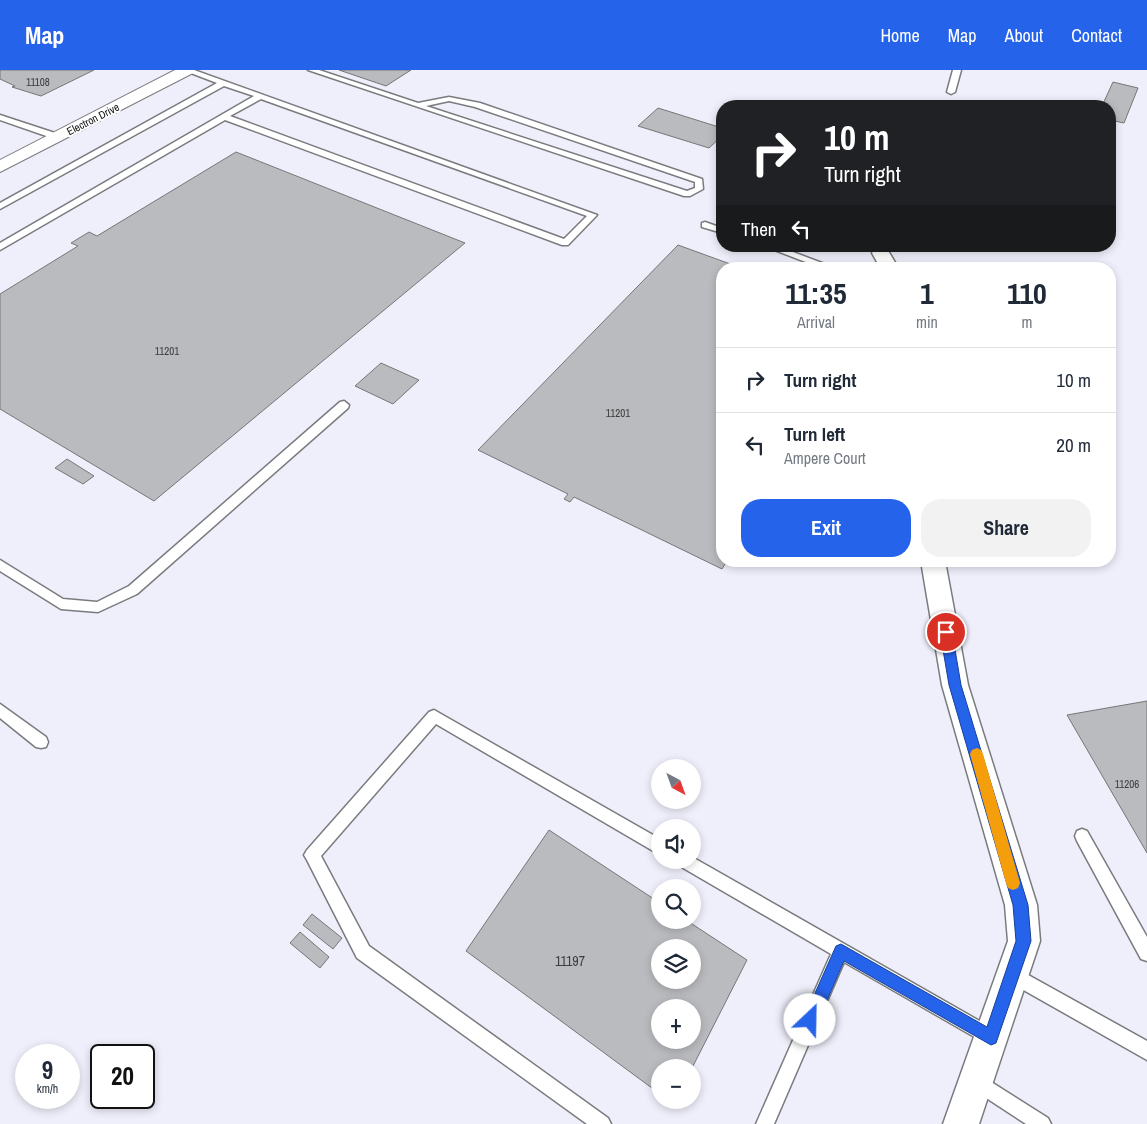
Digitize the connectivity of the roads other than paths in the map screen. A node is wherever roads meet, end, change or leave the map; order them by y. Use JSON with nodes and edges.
{"nodes":[{"id":1,"x":187,"y":70,"type":"edge"},
{"id":2,"x":312,"y":70,"type":"edge"},
{"id":3,"x":957,"y":70,"type":"edge"},
{"id":4,"x":223,"y":83,"type":"junction"},
{"id":5,"x":951,"y":92,"type":"dead end"},
{"id":6,"x":260,"y":96,"type":"junction"},
{"id":7,"x":420,"y":106,"type":"junction"},
{"id":8,"x":225,"y":117,"type":"junction"},
{"id":9,"x":0,"y":118,"type":"edge"},
{"id":10,"x":58,"y":137,"type":"junction"},
{"id":11,"x":0,"y":167,"type":"edge"},
{"id":12,"x":0,"y":206,"type":"edge"},
{"id":13,"x":705,"y":225,"type":"dead end"},
{"id":14,"x":716,"y":229,"type":"edge"},
{"id":15,"x":0,"y":247,"type":"edge"},
{"id":16,"x":785,"y":252,"type":"edge"},
{"id":17,"x":814,"y":262,"type":"edge"},
{"id":18,"x":344,"y":405,"type":"dead end"},
{"id":19,"x":0,"y":565,"type":"edge"},
{"id":20,"x":934,"y":567,"type":"edge"},
{"id":21,"x":0,"y":710,"type":"edge"},
{"id":22,"x":41,"y":742,"type":"dead end"},
{"id":23,"x":1082,"y":836,"type":"dead end"},
{"id":24,"x":651,"y":841,"type":"edge"},
{"id":25,"x":699,"y":869,"type":"edge"},
{"id":26,"x":841,"y":951,"type":"junction"},
{"id":27,"x":1147,"y":953,"type":"edge"},
{"id":28,"x":1012,"y":974,"type":"junction"},
{"id":29,"x":991,"y":1037,"type":"junction"},
{"id":30,"x":1147,"y":1051,"type":"edge"},
{"id":31,"x":976,"y":1081,"type":"junction"},
{"id":32,"x":602,"y":1124,"type":"edge"},
{"id":33,"x":765,"y":1124,"type":"edge"},
{"id":34,"x":961,"y":1124,"type":"edge"},
{"id":35,"x":1042,"y":1124,"type":"edge"}],
"edges":[{"from":1,"to":4,"type":"lane"},
{"from":1,"to":10,"type":"street","name":"Electron Drive"},
{"from":2,"to":7,"type":"lane"},
{"from":3,"to":5,"type":"lane"},
{"from":4,"to":6,"type":"lane"},
{"from":4,"to":12,"type":"lane"},
{"from":6,"to":8,"type":"lane"},
{"from":6,"to":8,"type":"lane"},
{"from":7,"to":7,"type":"lane"},
{"from":8,"to":15,"type":"lane"},
{"from":9,"to":10,"type":"lane"},
{"from":10,"to":11,"type":"street","name":"Electron Drive"},
{"from":13,"to":14,"type":"lane"},
{"from":16,"to":17,"type":"lane"},
{"from":18,"to":19,"type":"lane"},
{"from":20,"to":28,"type":"street"},
{"from":21,"to":22,"type":"lane"},
{"from":23,"to":27,"type":"lane"},
{"from":24,"to":32,"type":"lane"},
{"from":25,"to":26,"type":"lane"},
{"from":26,"to":29,"type":"lane"},
{"from":26,"to":33,"type":"lane"},
{"from":28,"to":29,"type":"street"},
{"from":28,"to":30,"type":"lane"},
{"from":29,"to":31,"type":"street"},
{"from":31,"to":34,"type":"street"},
{"from":31,"to":35,"type":"lane"}]}
